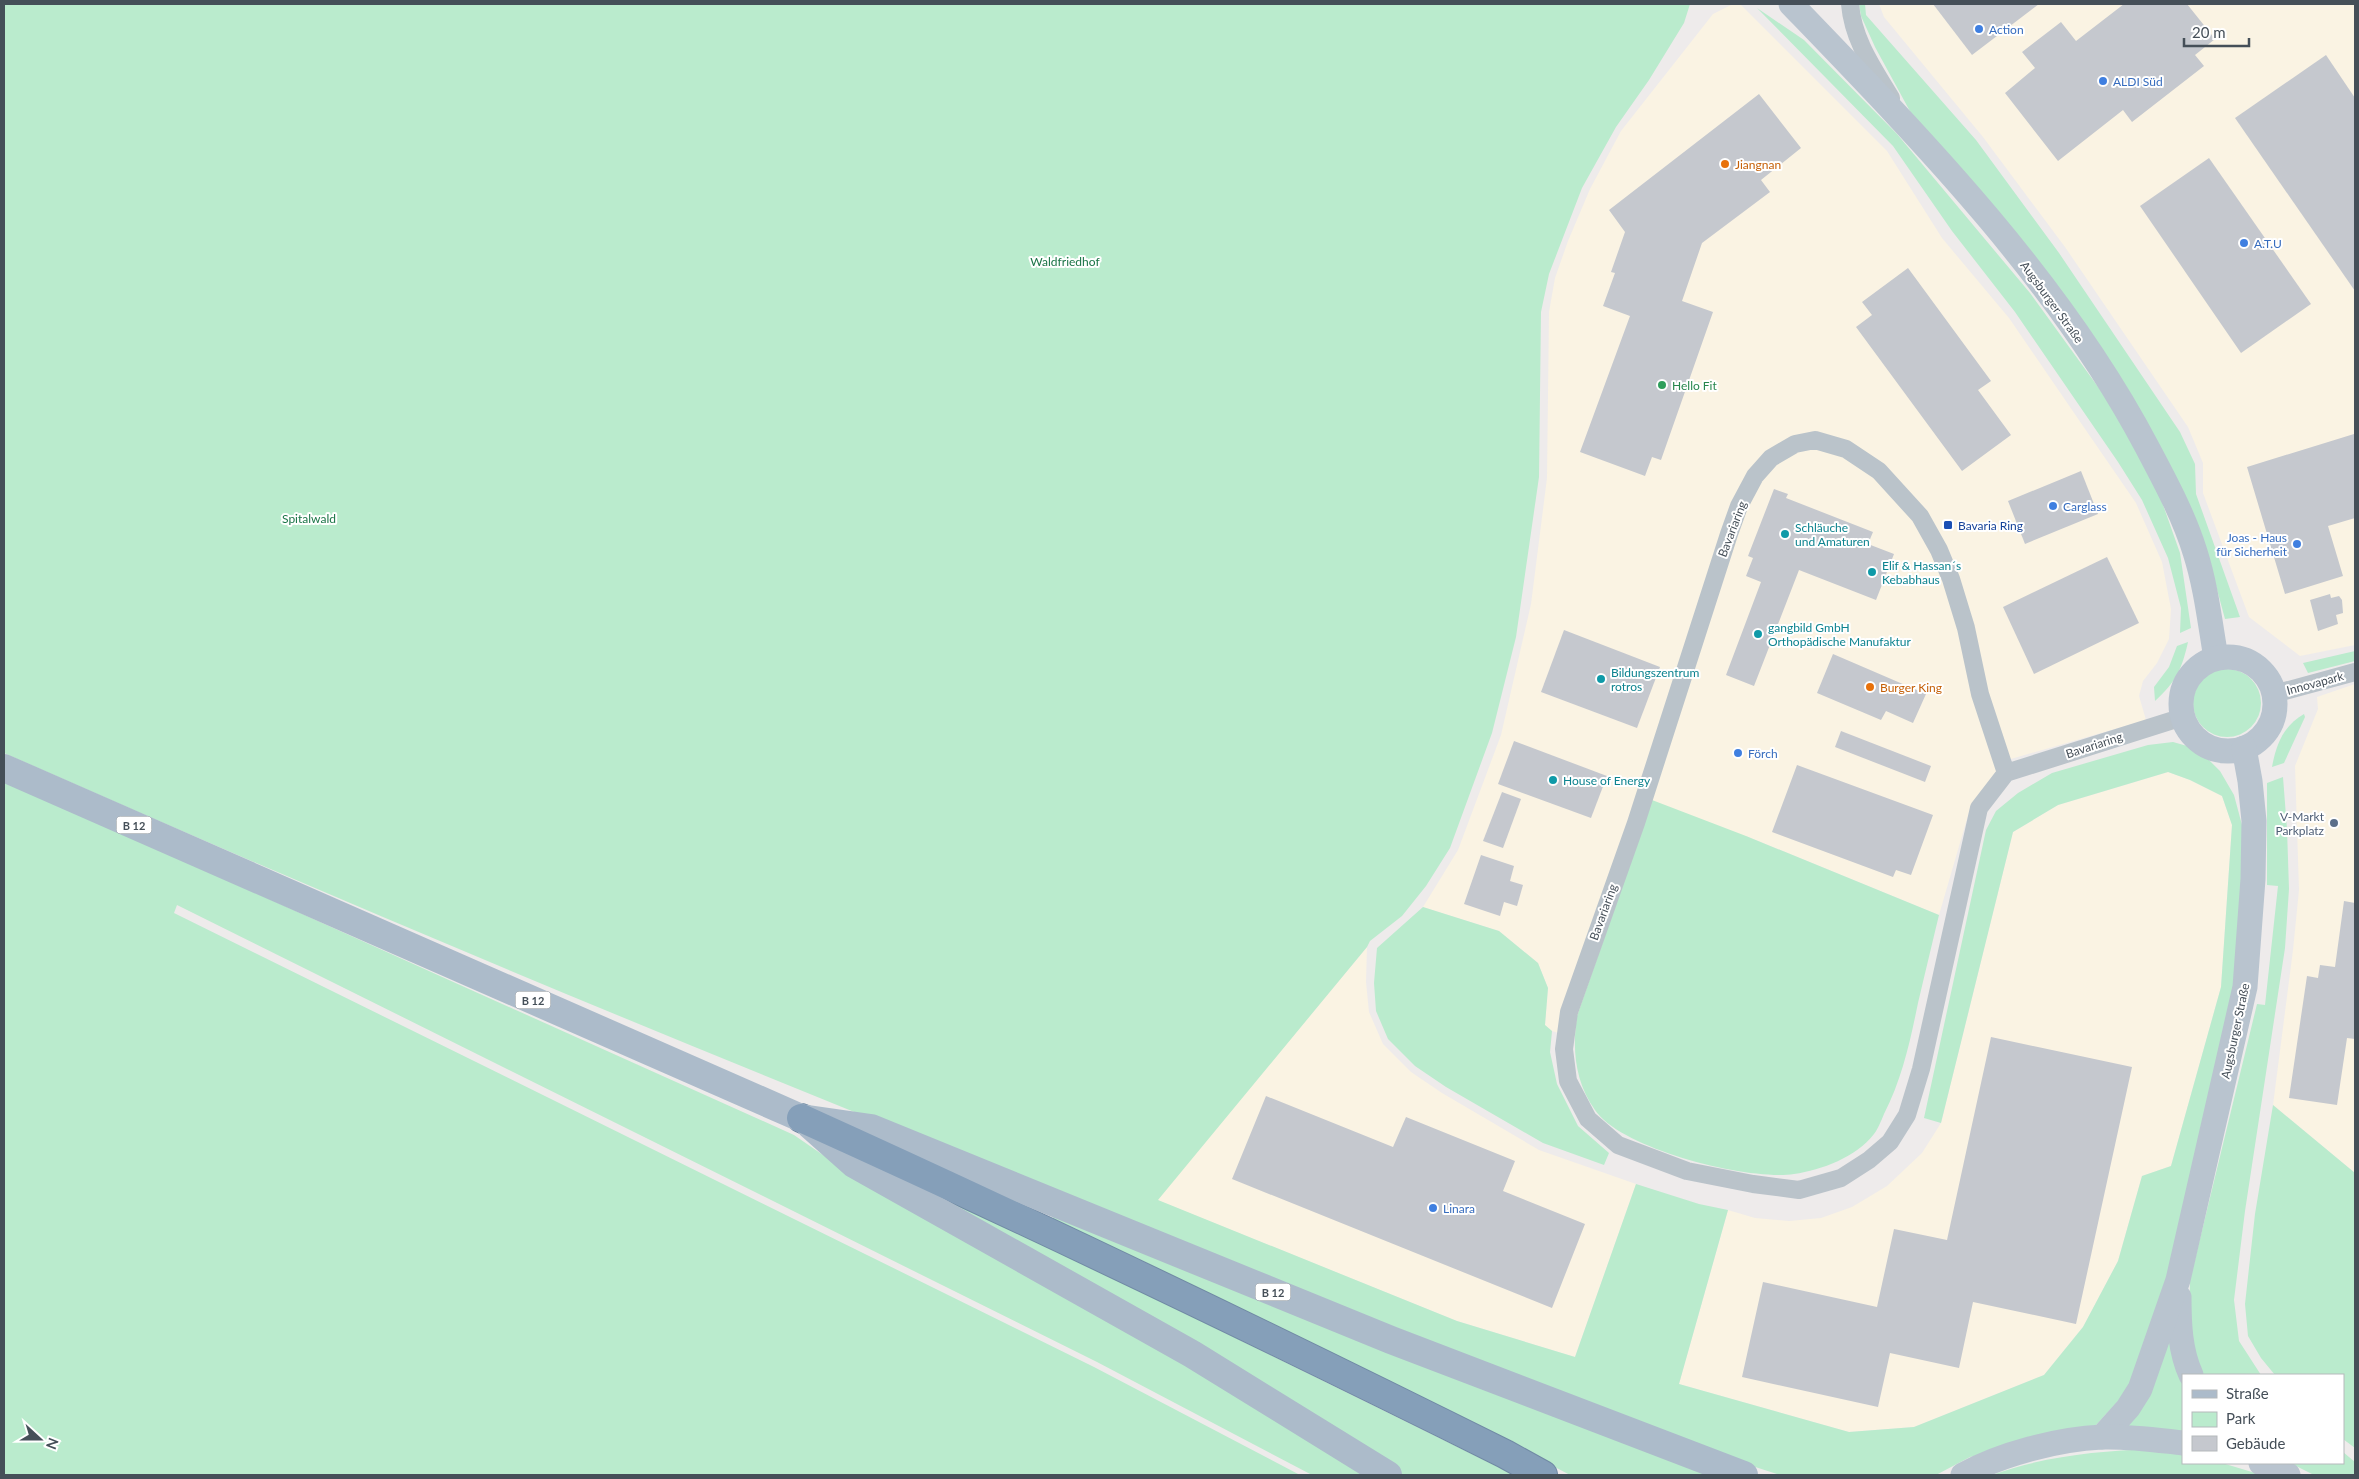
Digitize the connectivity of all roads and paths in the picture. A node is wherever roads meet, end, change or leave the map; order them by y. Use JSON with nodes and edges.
{"nodes":[{"id":1,"x":1791,"y":4,"type":"edge"},
{"id":2,"x":1850,"y":4,"type":"edge"},
{"id":3,"x":1905,"y":122,"type":"junction"},
{"id":4,"x":2216,"y":658,"type":"junction"},
{"id":5,"x":2355,"y":672,"type":"edge"},
{"id":6,"x":2274,"y":694,"type":"junction"},
{"id":7,"x":2183,"y":717,"type":"junction"},
{"id":8,"x":2244,"y":748,"type":"junction"},
{"id":9,"x":4,"y":768,"type":"edge"},
{"id":10,"x":2006,"y":773,"type":"junction"},
{"id":11,"x":801,"y":1118,"type":"junction"},
{"id":12,"x":2178,"y":1280,"type":"junction"},
{"id":13,"x":2191,"y":1374,"type":"edge"},
{"id":14,"x":2102,"y":1437,"type":"junction"},
{"id":15,"x":2182,"y":1443,"type":"edge"},
{"id":16,"x":2263,"y":1464,"type":"edge"},
{"id":17,"x":1388,"y":1475,"type":"edge"},
{"id":18,"x":1543,"y":1475,"type":"edge"},
{"id":19,"x":1744,"y":1475,"type":"edge"},
{"id":20,"x":1962,"y":1475,"type":"edge"},
{"id":21,"x":2288,"y":1475,"type":"edge"}],
"edges":[{"from":1,"to":3,"type":"main road","name":"Augsburger Straße"},
{"from":2,"to":3,"type":"street"},
{"from":3,"to":4,"type":"main road","name":"Augsburger Straße"},
{"from":4,"to":6,"type":"main road"},
{"from":4,"to":7,"type":"main road"},
{"from":5,"to":6,"type":"street","name":"Innovapark"},
{"from":6,"to":8,"type":"main road"},
{"from":7,"to":8,"type":"main road"},
{"from":7,"to":10,"type":"street","name":"Bavariaring"},
{"from":8,"to":12,"type":"main road","name":"Augsburger Straße"},
{"from":9,"to":11,"type":"main road","number":"B 12"},
{"from":10,"to":10,"type":"street","name":"Bavariaring"},
{"from":11,"to":17,"type":"main road"},
{"from":11,"to":18,"type":"highway","number":"B 12"},
{"from":11,"to":19,"type":"main road","number":"B 12"},
{"from":12,"to":13,"type":"main road","name":"Augsburger Straße"},
{"from":12,"to":14,"type":"main road","name":"Augsburger Straße"},
{"from":14,"to":15,"type":"main road"},
{"from":14,"to":20,"type":"main road"},
{"from":16,"to":21,"type":"main road"}]}
